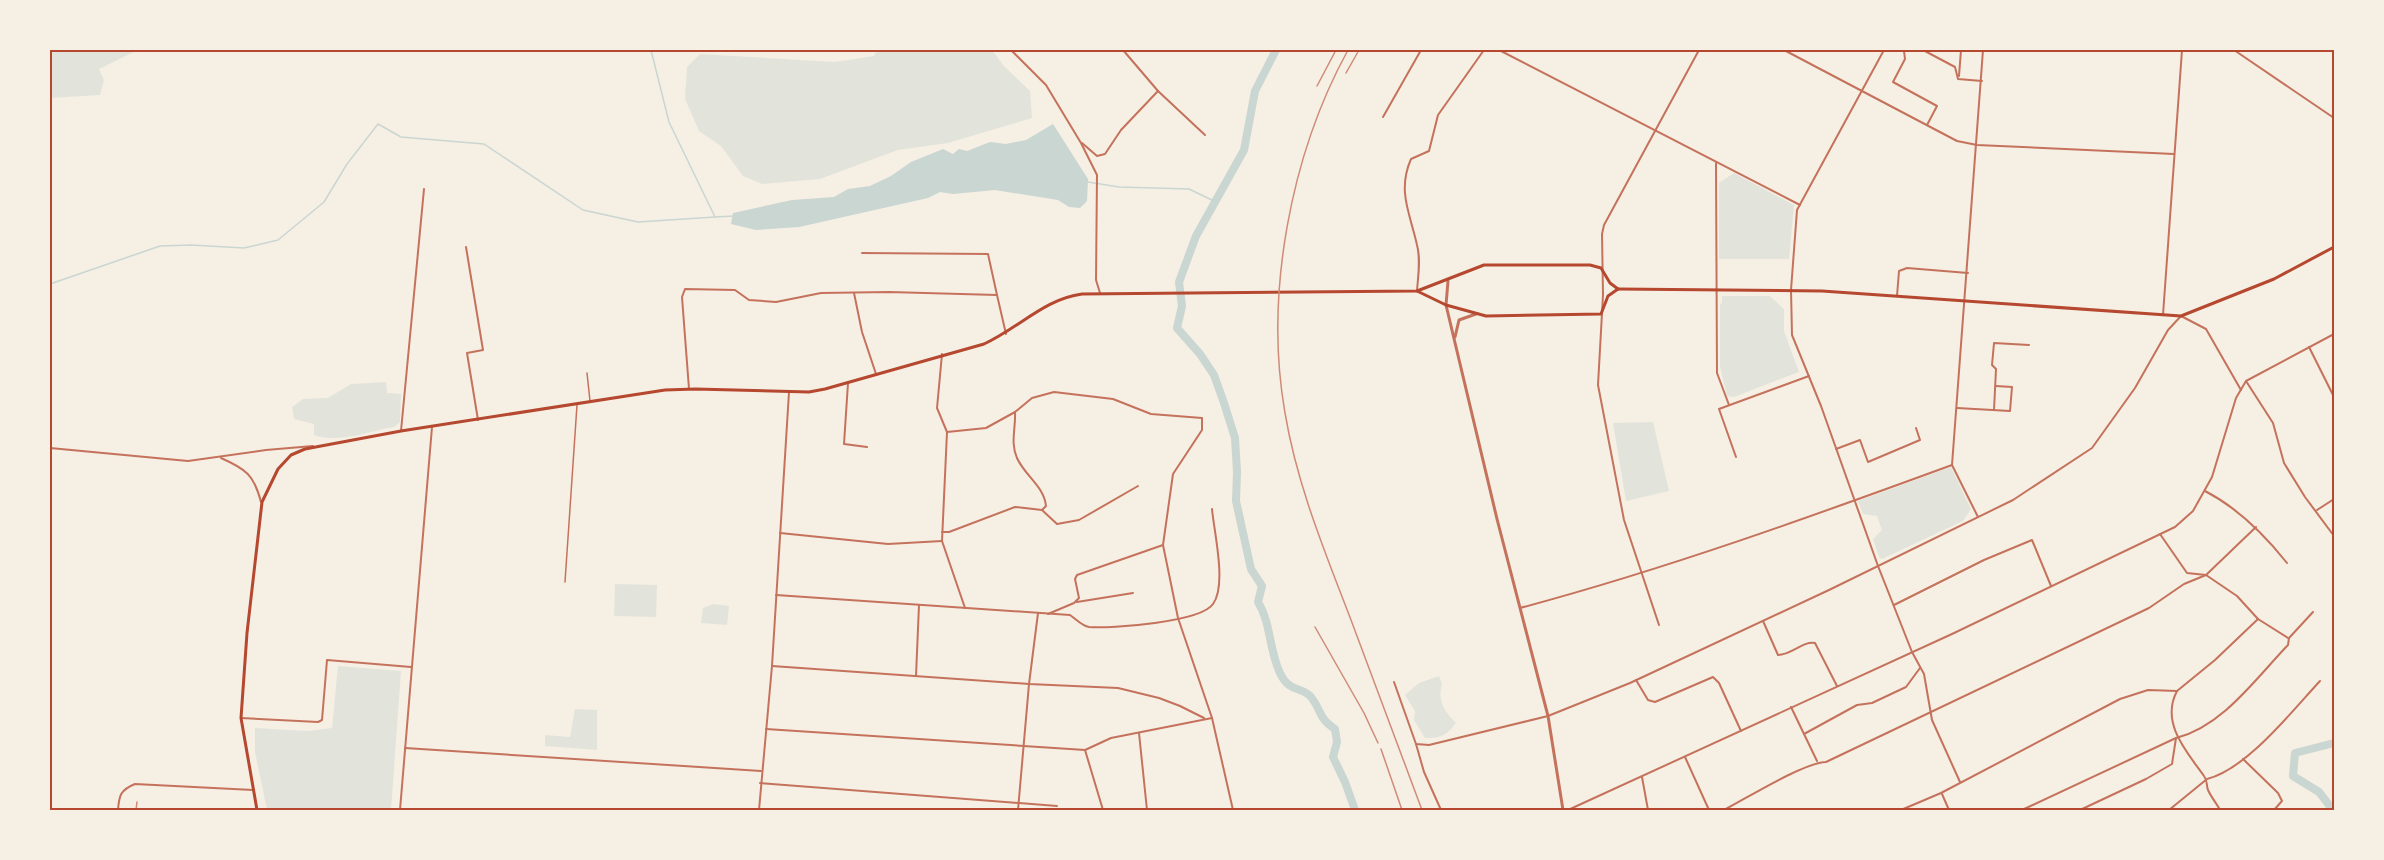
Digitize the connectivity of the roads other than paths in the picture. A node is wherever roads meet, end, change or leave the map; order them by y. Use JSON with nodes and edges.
{"nodes":[{"id":1,"x":1011,"y":50,"type":"edge"},
{"id":2,"x":1123,"y":50,"type":"edge"},
{"id":3,"x":1421,"y":50,"type":"edge"},
{"id":4,"x":1484,"y":50,"type":"edge"},
{"id":5,"x":1498,"y":50,"type":"edge"},
{"id":6,"x":1699,"y":50,"type":"edge"},
{"id":7,"x":1784,"y":50,"type":"edge"},
{"id":8,"x":1884,"y":50,"type":"edge"},
{"id":9,"x":1903,"y":50,"type":"edge"},
{"id":10,"x":1910,"y":50,"type":"edge"},
{"id":11,"x":1923,"y":50,"type":"edge"},
{"id":12,"x":1960,"y":50,"type":"edge"},
{"id":13,"x":1983,"y":50,"type":"edge"},
{"id":14,"x":2182,"y":50,"type":"edge"},
{"id":15,"x":2234,"y":50,"type":"edge"},
{"id":16,"x":1958,"y":79,"type":"junction"},
{"id":17,"x":1982,"y":81,"type":"junction"},
{"id":18,"x":1158,"y":91,"type":"junction"},
{"id":19,"x":1862,"y":92,"type":"junction"},
{"id":20,"x":1383,"y":117,"type":"dead end"},
{"id":21,"x":2334,"y":118,"type":"edge"},
{"id":22,"x":1927,"y":126,"type":"junction"},
{"id":23,"x":1654,"y":129,"type":"junction"},
{"id":24,"x":1205,"y":135,"type":"dead end"},
{"id":25,"x":1081,"y":143,"type":"junction"},
{"id":26,"x":1977,"y":145,"type":"junction"},
{"id":27,"x":2175,"y":154,"type":"junction"},
{"id":28,"x":1716,"y":163,"type":"junction"},
{"id":29,"x":424,"y":189,"type":"dead end"},
{"id":30,"x":1800,"y":205,"type":"junction"},
{"id":31,"x":466,"y":247,"type":"dead end"},
{"id":32,"x":2334,"y":248,"type":"edge"},
{"id":33,"x":862,"y":253,"type":"dead end"},
{"id":34,"x":1601,"y":268,"type":"junction"},
{"id":35,"x":1968,"y":273,"type":"junction"},
{"id":36,"x":1448,"y":280,"type":"junction"},
{"id":37,"x":1618,"y":289,"type":"junction"},
{"id":38,"x":1718,"y":289,"type":"junction"},
{"id":39,"x":1791,"y":290,"type":"junction"},
{"id":40,"x":1417,"y":291,"type":"junction"},
{"id":41,"x":854,"y":293,"type":"junction"},
{"id":42,"x":1100,"y":293,"type":"junction"},
{"id":43,"x":997,"y":295,"type":"junction"},
{"id":44,"x":1897,"y":296,"type":"junction"},
{"id":45,"x":1965,"y":302,"type":"junction"},
{"id":46,"x":1446,"y":305,"type":"junction"},
{"id":47,"x":1476,"y":314,"type":"junction"},
{"id":48,"x":1601,"y":314,"type":"junction"},
{"id":49,"x":2163,"y":315,"type":"junction"},
{"id":50,"x":2181,"y":316,"type":"junction"},
{"id":51,"x":1006,"y":334,"type":"junction"},
{"id":52,"x":2334,"y":334,"type":"edge"},
{"id":53,"x":1455,"y":341,"type":"junction"},
{"id":54,"x":2030,"y":345,"type":"dead end"},
{"id":55,"x":2309,"y":346,"type":"junction"},
{"id":56,"x":942,"y":354,"type":"junction"},
{"id":57,"x":587,"y":373,"type":"dead end"},
{"id":58,"x":876,"y":374,"type":"junction"},
{"id":59,"x":1809,"y":376,"type":"junction"},
{"id":60,"x":2246,"y":381,"type":"junction"},
{"id":61,"x":848,"y":383,"type":"junction"},
{"id":62,"x":1995,"y":386,"type":"junction"},
{"id":63,"x":689,"y":389,"type":"junction"},
{"id":64,"x":2241,"y":390,"type":"junction"},
{"id":65,"x":789,"y":392,"type":"junction"},
{"id":66,"x":2334,"y":397,"type":"edge"},
{"id":67,"x":590,"y":402,"type":"junction"},
{"id":68,"x":577,"y":404,"type":"junction"},
{"id":69,"x":1729,"y":405,"type":"junction"},
{"id":70,"x":1957,"y":408,"type":"junction"},
{"id":71,"x":1994,"y":410,"type":"junction"},
{"id":72,"x":1015,"y":412,"type":"junction"},
{"id":73,"x":478,"y":420,"type":"junction"},
{"id":74,"x":432,"y":427,"type":"junction"},
{"id":75,"x":1916,"y":428,"type":"dead end"},
{"id":76,"x":401,"y":431,"type":"junction"},
{"id":77,"x":947,"y":432,"type":"junction"},
{"id":78,"x":313,"y":446,"type":"junction"},
{"id":79,"x":867,"y":447,"type":"dead end"},
{"id":80,"x":50,"y":448,"type":"edge"},
{"id":81,"x":1836,"y":449,"type":"junction"},
{"id":82,"x":218,"y":457,"type":"junction"},
{"id":83,"x":1736,"y":457,"type":"dead end"},
{"id":84,"x":1952,"y":465,"type":"junction"},
{"id":85,"x":1137,"y":486,"type":"dead end"},
{"id":86,"x":2205,"y":491,"type":"junction"},
{"id":87,"x":2334,"y":499,"type":"edge"},
{"id":88,"x":1855,"y":500,"type":"junction"},
{"id":89,"x":262,"y":502,"type":"junction"},
{"id":90,"x":1212,"y":509,"type":"dead end"},
{"id":91,"x":1042,"y":510,"type":"junction"},
{"id":92,"x":2317,"y":510,"type":"junction"},
{"id":93,"x":1978,"y":517,"type":"junction"},
{"id":94,"x":2256,"y":527,"type":"junction"},
{"id":95,"x":942,"y":532,"type":"junction"},
{"id":96,"x":780,"y":533,"type":"junction"},
{"id":97,"x":2160,"y":534,"type":"junction"},
{"id":98,"x":2334,"y":536,"type":"edge"},
{"id":99,"x":942,"y":541,"type":"junction"},
{"id":100,"x":1163,"y":545,"type":"junction"},
{"id":101,"x":2287,"y":563,"type":"dead end"},
{"id":102,"x":1878,"y":566,"type":"junction"},
{"id":103,"x":1640,"y":573,"type":"junction"},
{"id":104,"x":2206,"y":575,"type":"junction"},
{"id":105,"x":565,"y":582,"type":"dead end"},
{"id":106,"x":2051,"y":586,"type":"junction"},
{"id":107,"x":1133,"y":593,"type":"dead end"},
{"id":108,"x":776,"y":595,"type":"junction"},
{"id":109,"x":1074,"y":603,"type":"junction"},
{"id":110,"x":919,"y":605,"type":"junction"},
{"id":111,"x":1894,"y":605,"type":"junction"},
{"id":112,"x":965,"y":608,"type":"junction"},
{"id":113,"x":1520,"y":608,"type":"junction"},
{"id":114,"x":2313,"y":612,"type":"dead end"},
{"id":115,"x":1038,"y":613,"type":"junction"},
{"id":116,"x":1048,"y":614,"type":"junction"},
{"id":117,"x":1178,"y":618,"type":"junction"},
{"id":118,"x":2258,"y":619,"type":"junction"},
{"id":119,"x":1763,"y":621,"type":"junction"},
{"id":120,"x":1659,"y":625,"type":"dead end"},
{"id":121,"x":2289,"y":638,"type":"junction"},
{"id":122,"x":1912,"y":652,"type":"junction"},
{"id":123,"x":772,"y":666,"type":"junction"},
{"id":124,"x":411,"y":667,"type":"junction"},
{"id":125,"x":1920,"y":667,"type":"junction"},
{"id":126,"x":916,"y":676,"type":"junction"},
{"id":127,"x":1636,"y":680,"type":"junction"},
{"id":128,"x":2320,"y":681,"type":"dead end"},
{"id":129,"x":1394,"y":682,"type":"dead end"},
{"id":130,"x":1029,"y":684,"type":"junction"},
{"id":131,"x":1837,"y":686,"type":"junction"},
{"id":132,"x":2177,"y":691,"type":"junction"},
{"id":133,"x":1791,"y":707,"type":"junction"},
{"id":134,"x":1931,"y":711,"type":"junction"},
{"id":135,"x":1548,"y":716,"type":"junction"},
{"id":136,"x":241,"y":718,"type":"junction"},
{"id":137,"x":1212,"y":718,"type":"junction"},
{"id":138,"x":1205,"y":719,"type":"junction"},
{"id":139,"x":766,"y":729,"type":"junction"},
{"id":140,"x":1741,"y":731,"type":"junction"},
{"id":141,"x":1139,"y":733,"type":"junction"},
{"id":142,"x":1804,"y":734,"type":"junction"},
{"id":143,"x":2176,"y":738,"type":"junction"},
{"id":144,"x":1416,"y":744,"type":"junction"},
{"id":145,"x":1023,"y":746,"type":"junction"},
{"id":146,"x":405,"y":748,"type":"junction"},
{"id":147,"x":1085,"y":750,"type":"junction"},
{"id":148,"x":1685,"y":757,"type":"junction"},
{"id":149,"x":2243,"y":759,"type":"junction"},
{"id":150,"x":1818,"y":762,"type":"junction"},
{"id":151,"x":762,"y":771,"type":"junction"},
{"id":152,"x":1642,"y":777,"type":"junction"},
{"id":153,"x":2207,"y":779,"type":"junction"},
{"id":154,"x":1960,"y":782,"type":"junction"},
{"id":155,"x":760,"y":783,"type":"junction"},
{"id":156,"x":253,"y":790,"type":"junction"},
{"id":157,"x":1941,"y":793,"type":"junction"},
{"id":158,"x":1019,"y":802,"type":"junction"},
{"id":159,"x":1057,"y":806,"type":"dead end"},
{"id":160,"x":1732,"y":806,"type":"junction"},
{"id":161,"x":118,"y":810,"type":"edge"},
{"id":162,"x":257,"y":810,"type":"edge"},
{"id":163,"x":400,"y":810,"type":"edge"},
{"id":164,"x":759,"y":810,"type":"edge"},
{"id":165,"x":1018,"y":810,"type":"edge"},
{"id":166,"x":1103,"y":810,"type":"edge"},
{"id":167,"x":1147,"y":810,"type":"edge"},
{"id":168,"x":1233,"y":810,"type":"edge"},
{"id":169,"x":1441,"y":810,"type":"edge"},
{"id":170,"x":1565,"y":810,"type":"edge"},
{"id":171,"x":1648,"y":810,"type":"edge"},
{"id":172,"x":1709,"y":810,"type":"edge"},
{"id":173,"x":1724,"y":810,"type":"edge"},
{"id":174,"x":1734,"y":810,"type":"edge"},
{"id":175,"x":1901,"y":810,"type":"edge"},
{"id":176,"x":1949,"y":810,"type":"edge"},
{"id":177,"x":2022,"y":810,"type":"edge"},
{"id":178,"x":2080,"y":810,"type":"edge"},
{"id":179,"x":2169,"y":810,"type":"edge"},
{"id":180,"x":2220,"y":810,"type":"edge"},
{"id":181,"x":2274,"y":810,"type":"edge"}],
"edges":[{"from":1,"to":25,"type":"street"},
{"from":2,"to":18,"type":"street"},
{"from":3,"to":20,"type":"street"},
{"from":4,"to":40,"type":"street"},
{"from":5,"to":23,"type":"street"},
{"from":6,"to":23,"type":"street"},
{"from":7,"to":19,"type":"street"},
{"from":8,"to":19,"type":"street"},
{"from":9,"to":10,"type":"street"},
{"from":9,"to":22,"type":"street"},
{"from":11,"to":16,"type":"street"},
{"from":12,"to":16,"type":"street"},
{"from":13,"to":17,"type":"street"},
{"from":14,"to":27,"type":"street"},
{"from":15,"to":21,"type":"street"},
{"from":16,"to":17,"type":"street"},
{"from":17,"to":26,"type":"street"},
{"from":18,"to":24,"type":"street"},
{"from":18,"to":25,"type":"street"},
{"from":19,"to":22,"type":"street"},
{"from":19,"to":30,"type":"street"},
{"from":22,"to":26,"type":"street"},
{"from":23,"to":28,"type":"street"},
{"from":23,"to":34,"type":"street"},
{"from":25,"to":42,"type":"street"},
{"from":26,"to":27,"type":"street"},
{"from":26,"to":35,"type":"street"},
{"from":27,"to":49,"type":"street"},
{"from":28,"to":30,"type":"street"},
{"from":28,"to":38,"type":"street"},
{"from":29,"to":76,"type":"street"},
{"from":30,"to":39,"type":"street"},
{"from":31,"to":73,"type":"street"},
{"from":32,"to":50,"type":"main road"},
{"from":33,"to":43,"type":"street"},
{"from":34,"to":36,"type":"main road"},
{"from":34,"to":37,"type":"main road"},
{"from":34,"to":48,"type":"street"},
{"from":35,"to":44,"type":"street"},
{"from":35,"to":45,"type":"street"},
{"from":36,"to":40,"type":"main road"},
{"from":36,"to":46,"type":"street"},
{"from":37,"to":38,"type":"main road"},
{"from":37,"to":48,"type":"main road"},
{"from":38,"to":39,"type":"main road"},
{"from":38,"to":69,"type":"street"},
{"from":39,"to":44,"type":"main road"},
{"from":39,"to":59,"type":"street"},
{"from":40,"to":42,"type":"main road"},
{"from":40,"to":46,"type":"main road"},
{"from":41,"to":43,"type":"street"},
{"from":41,"to":58,"type":"street"},
{"from":41,"to":63,"type":"street"},
{"from":42,"to":51,"type":"main road"},
{"from":43,"to":51,"type":"street"},
{"from":44,"to":45,"type":"main road"},
{"from":45,"to":49,"type":"main road"},
{"from":45,"to":70,"type":"street"},
{"from":46,"to":47,"type":"main road"},
{"from":46,"to":53,"type":"street"},
{"from":47,"to":48,"type":"main road"},
{"from":47,"to":53,"type":"street"},
{"from":48,"to":103,"type":"street"},
{"from":49,"to":50,"type":"main road"},
{"from":50,"to":64,"type":"street"},
{"from":50,"to":93,"type":"street"},
{"from":51,"to":56,"type":"main road"},
{"from":52,"to":55,"type":"street"},
{"from":53,"to":113,"type":"street"},
{"from":54,"to":62,"type":"street"},
{"from":55,"to":60,"type":"street"},
{"from":55,"to":66,"type":"street"},
{"from":56,"to":58,"type":"main road"},
{"from":56,"to":77,"type":"street"},
{"from":57,"to":67,"type":"lane"},
{"from":58,"to":61,"type":"main road"},
{"from":59,"to":69,"type":"street"},
{"from":59,"to":81,"type":"street"},
{"from":60,"to":64,"type":"street"},
{"from":60,"to":92,"type":"street"},
{"from":61,"to":65,"type":"main road"},
{"from":61,"to":79,"type":"street"},
{"from":62,"to":71,"type":"street"},
{"from":62,"to":71,"type":"street"},
{"from":63,"to":65,"type":"main road"},
{"from":63,"to":67,"type":"main road"},
{"from":64,"to":86,"type":"street"},
{"from":65,"to":96,"type":"street"},
{"from":67,"to":68,"type":"main road"},
{"from":68,"to":73,"type":"main road"},
{"from":68,"to":105,"type":"lane"},
{"from":69,"to":83,"type":"street"},
{"from":70,"to":71,"type":"street"},
{"from":70,"to":84,"type":"street"},
{"from":72,"to":77,"type":"street"},
{"from":72,"to":91,"type":"street"},
{"from":72,"to":100,"type":"street"},
{"from":73,"to":74,"type":"main road"},
{"from":74,"to":76,"type":"main road"},
{"from":74,"to":124,"type":"street"},
{"from":75,"to":81,"type":"street"},
{"from":76,"to":78,"type":"main road"},
{"from":77,"to":95,"type":"street"},
{"from":78,"to":82,"type":"street"},
{"from":78,"to":89,"type":"main road"},
{"from":80,"to":82,"type":"street"},
{"from":81,"to":88,"type":"street"},
{"from":82,"to":89,"type":"street"},
{"from":84,"to":88,"type":"street"},
{"from":84,"to":93,"type":"street"},
{"from":85,"to":91,"type":"street"},
{"from":86,"to":94,"type":"street"},
{"from":86,"to":97,"type":"street"},
{"from":87,"to":92,"type":"street"},
{"from":88,"to":102,"type":"street"},
{"from":88,"to":103,"type":"street"},
{"from":89,"to":136,"type":"main road"},
{"from":90,"to":117,"type":"street"},
{"from":91,"to":95,"type":"street"},
{"from":92,"to":98,"type":"street"},
{"from":93,"to":102,"type":"street"},
{"from":94,"to":101,"type":"street"},
{"from":94,"to":104,"type":"street"},
{"from":95,"to":99,"type":"street"},
{"from":96,"to":99,"type":"street"},
{"from":96,"to":108,"type":"street"},
{"from":97,"to":104,"type":"street"},
{"from":97,"to":106,"type":"street"},
{"from":99,"to":112,"type":"street"},
{"from":100,"to":109,"type":"street"},
{"from":100,"to":117,"type":"street"},
{"from":102,"to":111,"type":"street"},
{"from":102,"to":119,"type":"street"},
{"from":103,"to":113,"type":"street"},
{"from":103,"to":120,"type":"street"},
{"from":104,"to":118,"type":"street"},
{"from":104,"to":134,"type":"street"},
{"from":106,"to":111,"type":"street"},
{"from":106,"to":122,"type":"street"},
{"from":107,"to":109,"type":"street"},
{"from":108,"to":110,"type":"street"},
{"from":108,"to":123,"type":"street"},
{"from":109,"to":116,"type":"street"},
{"from":110,"to":112,"type":"street"},
{"from":110,"to":126,"type":"street"},
{"from":111,"to":122,"type":"street"},
{"from":112,"to":115,"type":"street"},
{"from":113,"to":135,"type":"street"},
{"from":114,"to":121,"type":"street"},
{"from":115,"to":116,"type":"street"},
{"from":115,"to":130,"type":"street"},
{"from":116,"to":117,"type":"street"},
{"from":117,"to":137,"type":"street"},
{"from":118,"to":121,"type":"street"},
{"from":118,"to":132,"type":"street"},
{"from":119,"to":127,"type":"street"},
{"from":119,"to":131,"type":"street"},
{"from":121,"to":143,"type":"street"},
{"from":122,"to":125,"type":"street"},
{"from":122,"to":131,"type":"street"},
{"from":123,"to":126,"type":"street"},
{"from":123,"to":139,"type":"street"},
{"from":124,"to":136,"type":"street"},
{"from":124,"to":146,"type":"street"},
{"from":125,"to":134,"type":"street"},
{"from":125,"to":142,"type":"street"},
{"from":126,"to":130,"type":"street"},
{"from":127,"to":135,"type":"street"},
{"from":127,"to":140,"type":"street"},
{"from":128,"to":149,"type":"street"},
{"from":129,"to":144,"type":"street"},
{"from":130,"to":138,"type":"street"},
{"from":130,"to":145,"type":"street"},
{"from":131,"to":133,"type":"street"},
{"from":132,"to":143,"type":"street"},
{"from":132,"to":154,"type":"street"},
{"from":133,"to":140,"type":"street"},
{"from":133,"to":142,"type":"street"},
{"from":134,"to":150,"type":"street"},
{"from":134,"to":154,"type":"street"},
{"from":135,"to":144,"type":"street"},
{"from":135,"to":170,"type":"street"},
{"from":136,"to":156,"type":"main road"},
{"from":137,"to":138,"type":"street"},
{"from":137,"to":168,"type":"street"},
{"from":138,"to":141,"type":"street"},
{"from":139,"to":145,"type":"street"},
{"from":139,"to":151,"type":"street"},
{"from":140,"to":148,"type":"street"},
{"from":141,"to":147,"type":"street"},
{"from":141,"to":167,"type":"street"},
{"from":142,"to":150,"type":"street"},
{"from":143,"to":153,"type":"street"},
{"from":143,"to":177,"type":"street"},
{"from":143,"to":178,"type":"street"},
{"from":144,"to":169,"type":"street"},
{"from":145,"to":147,"type":"street"},
{"from":145,"to":158,"type":"street"},
{"from":146,"to":151,"type":"street"},
{"from":146,"to":163,"type":"street"},
{"from":147,"to":166,"type":"street"},
{"from":148,"to":152,"type":"street"},
{"from":148,"to":172,"type":"street"},
{"from":149,"to":153,"type":"street"},
{"from":149,"to":181,"type":"street"},
{"from":150,"to":160,"type":"street"},
{"from":151,"to":155,"type":"street"},
{"from":152,"to":170,"type":"street"},
{"from":152,"to":171,"type":"street"},
{"from":153,"to":179,"type":"street"},
{"from":153,"to":180,"type":"street"},
{"from":154,"to":157,"type":"street"},
{"from":155,"to":158,"type":"street"},
{"from":155,"to":164,"type":"street"},
{"from":156,"to":161,"type":"street"},
{"from":156,"to":162,"type":"main road"},
{"from":157,"to":175,"type":"street"},
{"from":157,"to":176,"type":"street"},
{"from":158,"to":159,"type":"street"},
{"from":158,"to":165,"type":"street"},
{"from":160,"to":173,"type":"street"},
{"from":160,"to":174,"type":"street"}]}
